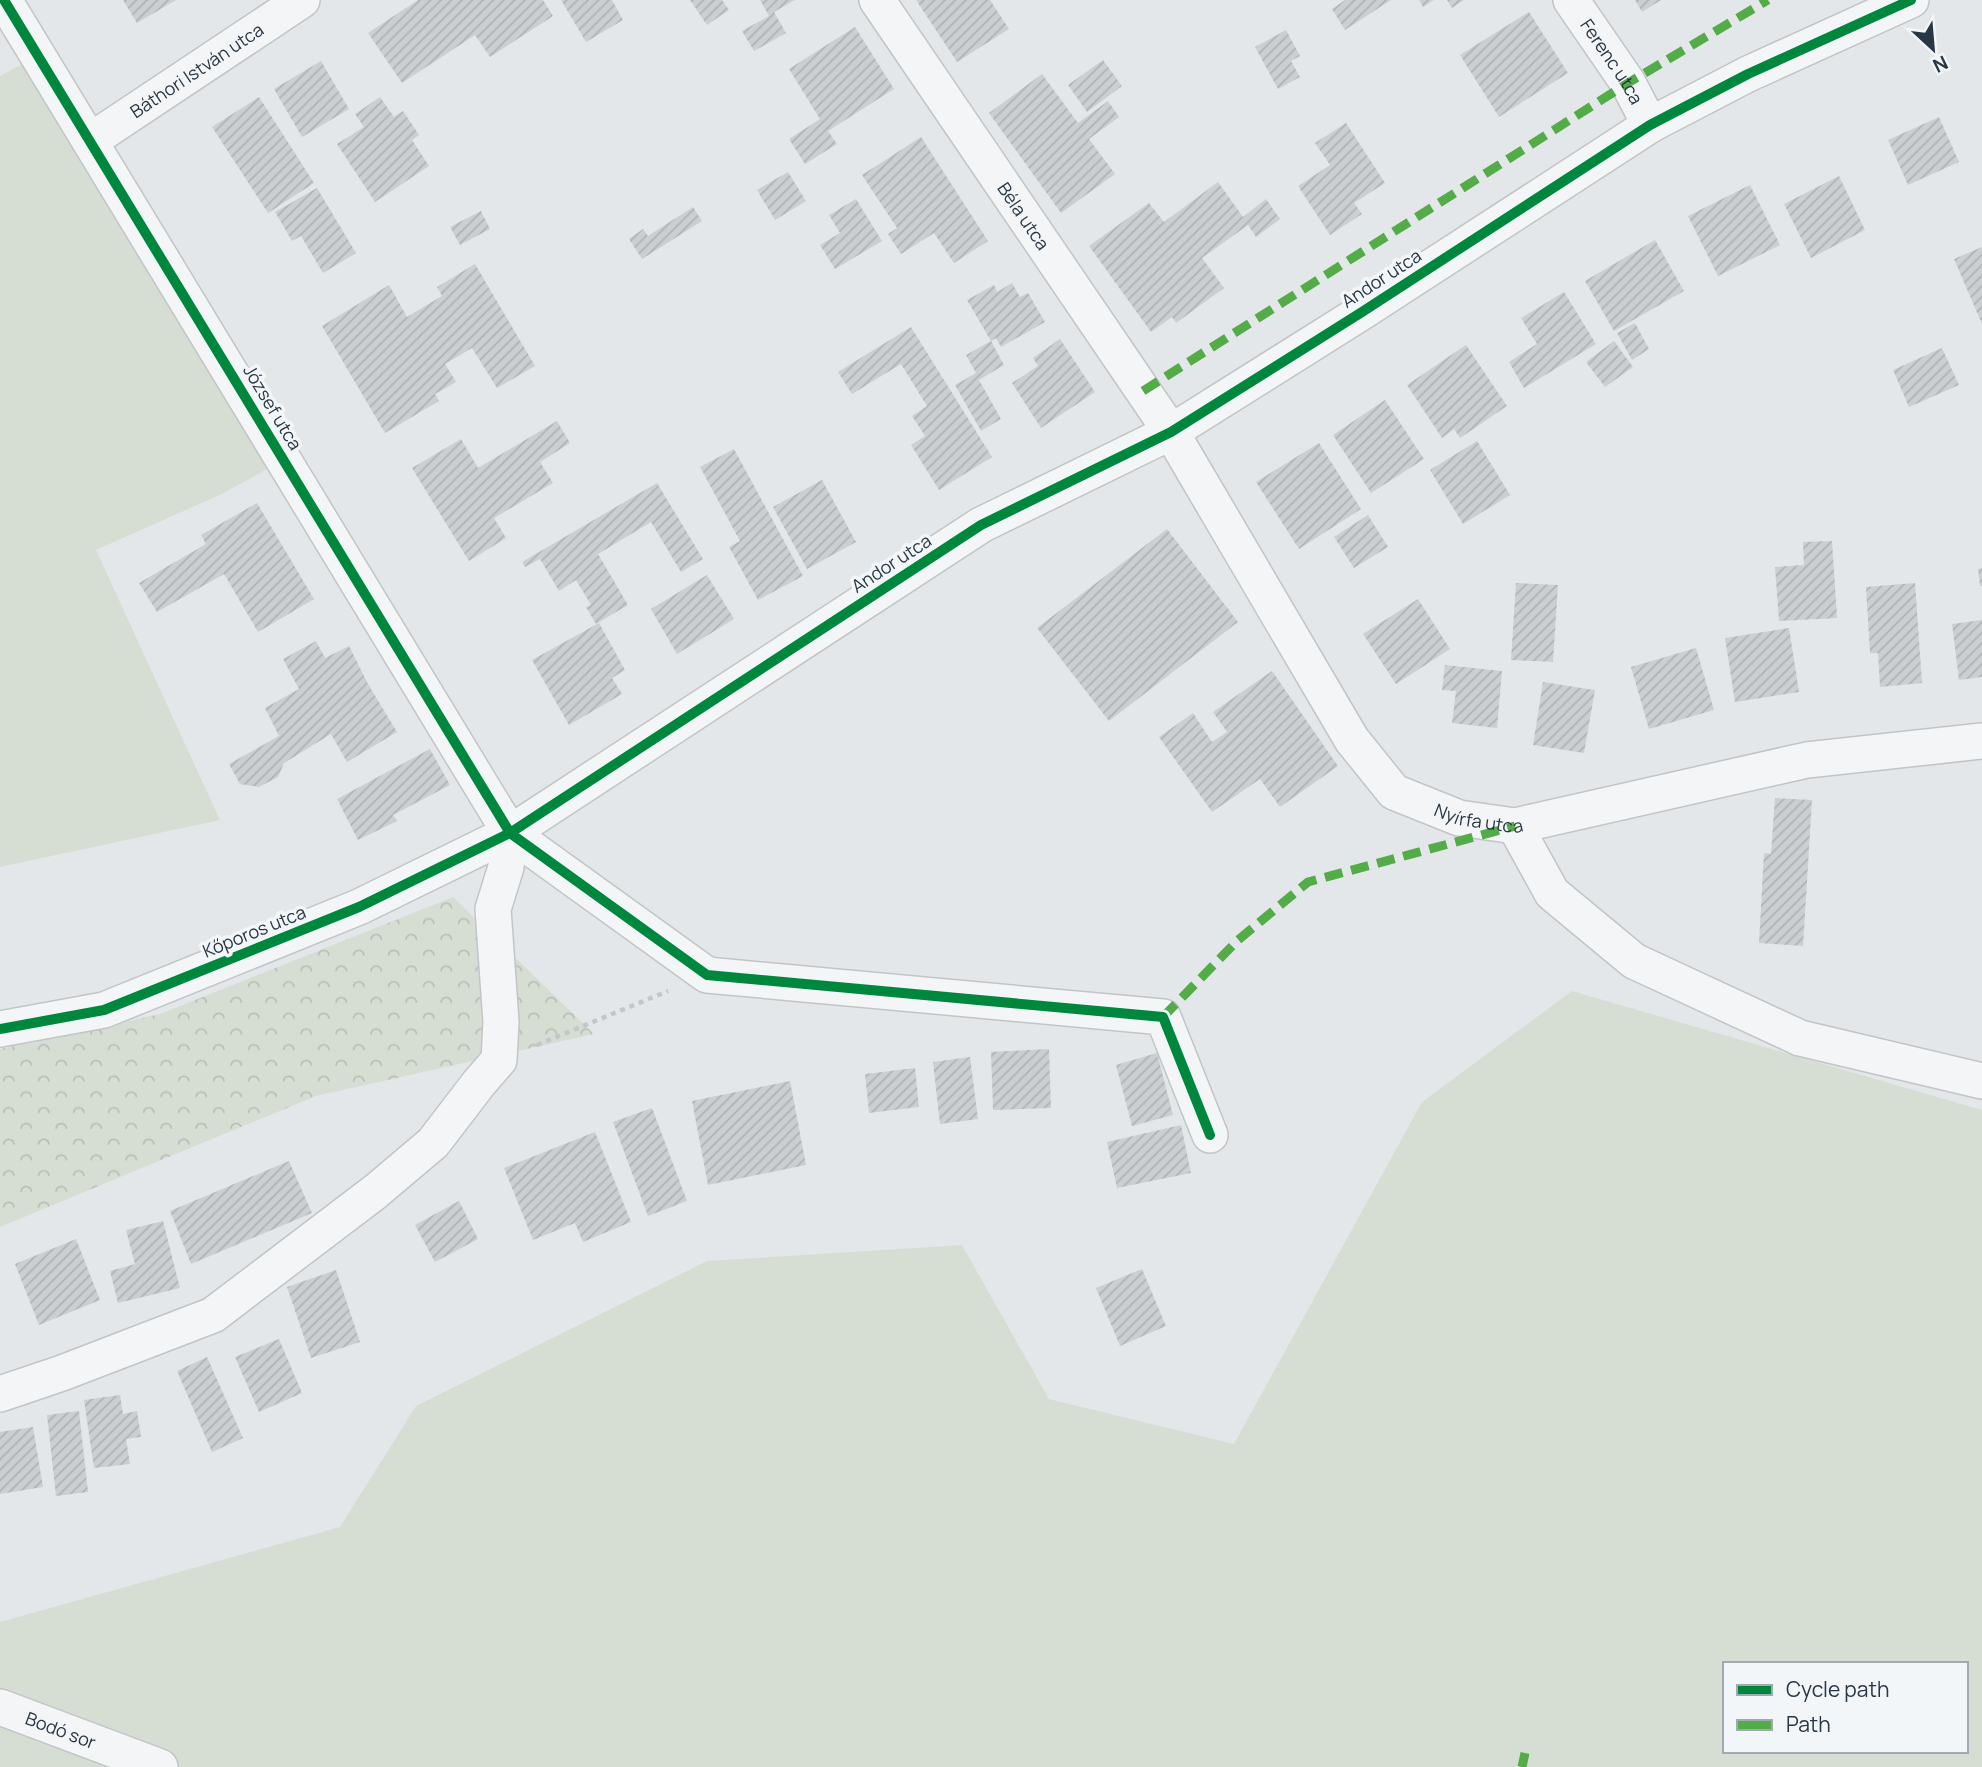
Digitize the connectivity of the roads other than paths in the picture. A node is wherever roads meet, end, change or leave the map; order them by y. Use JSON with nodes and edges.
{"nodes":[{"id":1,"x":4,"y":0,"type":"edge"},
{"id":2,"x":302,"y":0,"type":"edge"},
{"id":3,"x":877,"y":0,"type":"edge"},
{"id":4,"x":1571,"y":0,"type":"edge"},
{"id":5,"x":1911,"y":0,"type":"edge"},
{"id":6,"x":1650,"y":125,"type":"junction"},
{"id":7,"x":90,"y":141,"type":"junction"},
{"id":8,"x":1171,"y":432,"type":"junction"},
{"id":9,"x":1982,"y":741,"type":"edge"},
{"id":10,"x":1515,"y":826,"type":"junction"},
{"id":11,"x":510,"y":834,"type":"junction"},
{"id":12,"x":0,"y":1030,"type":"edge"},
{"id":13,"x":1982,"y":1082,"type":"edge"},
{"id":14,"x":1210,"y":1135,"type":"dead end"},
{"id":15,"x":0,"y":1394,"type":"edge"},
{"id":16,"x":0,"y":1707,"type":"edge"},
{"id":17,"x":160,"y":1767,"type":"edge"}],
"edges":[{"from":1,"to":7,"type":"street","name":"József utca"},
{"from":2,"to":7,"type":"street","name":"Báthori István utca"},
{"from":3,"to":8,"type":"street","name":"Béla utca"},
{"from":4,"to":6,"type":"street","name":"Ferenc utca"},
{"from":5,"to":6,"type":"street","name":"Andor utca"},
{"from":6,"to":8,"type":"street","name":"Andor utca"},
{"from":7,"to":11,"type":"street","name":"József utca"},
{"from":8,"to":10,"type":"street","name":"Nyírfa utca"},
{"from":8,"to":11,"type":"street","name":"Andor utca"},
{"from":9,"to":10,"type":"street","name":"Nyírfa utca"},
{"from":10,"to":13,"type":"street"},
{"from":11,"to":12,"type":"street","name":"Kőporos utca"},
{"from":11,"to":14,"type":"street"},
{"from":11,"to":15,"type":"street"},
{"from":16,"to":17,"type":"street","name":"Bodó sor"}]}
